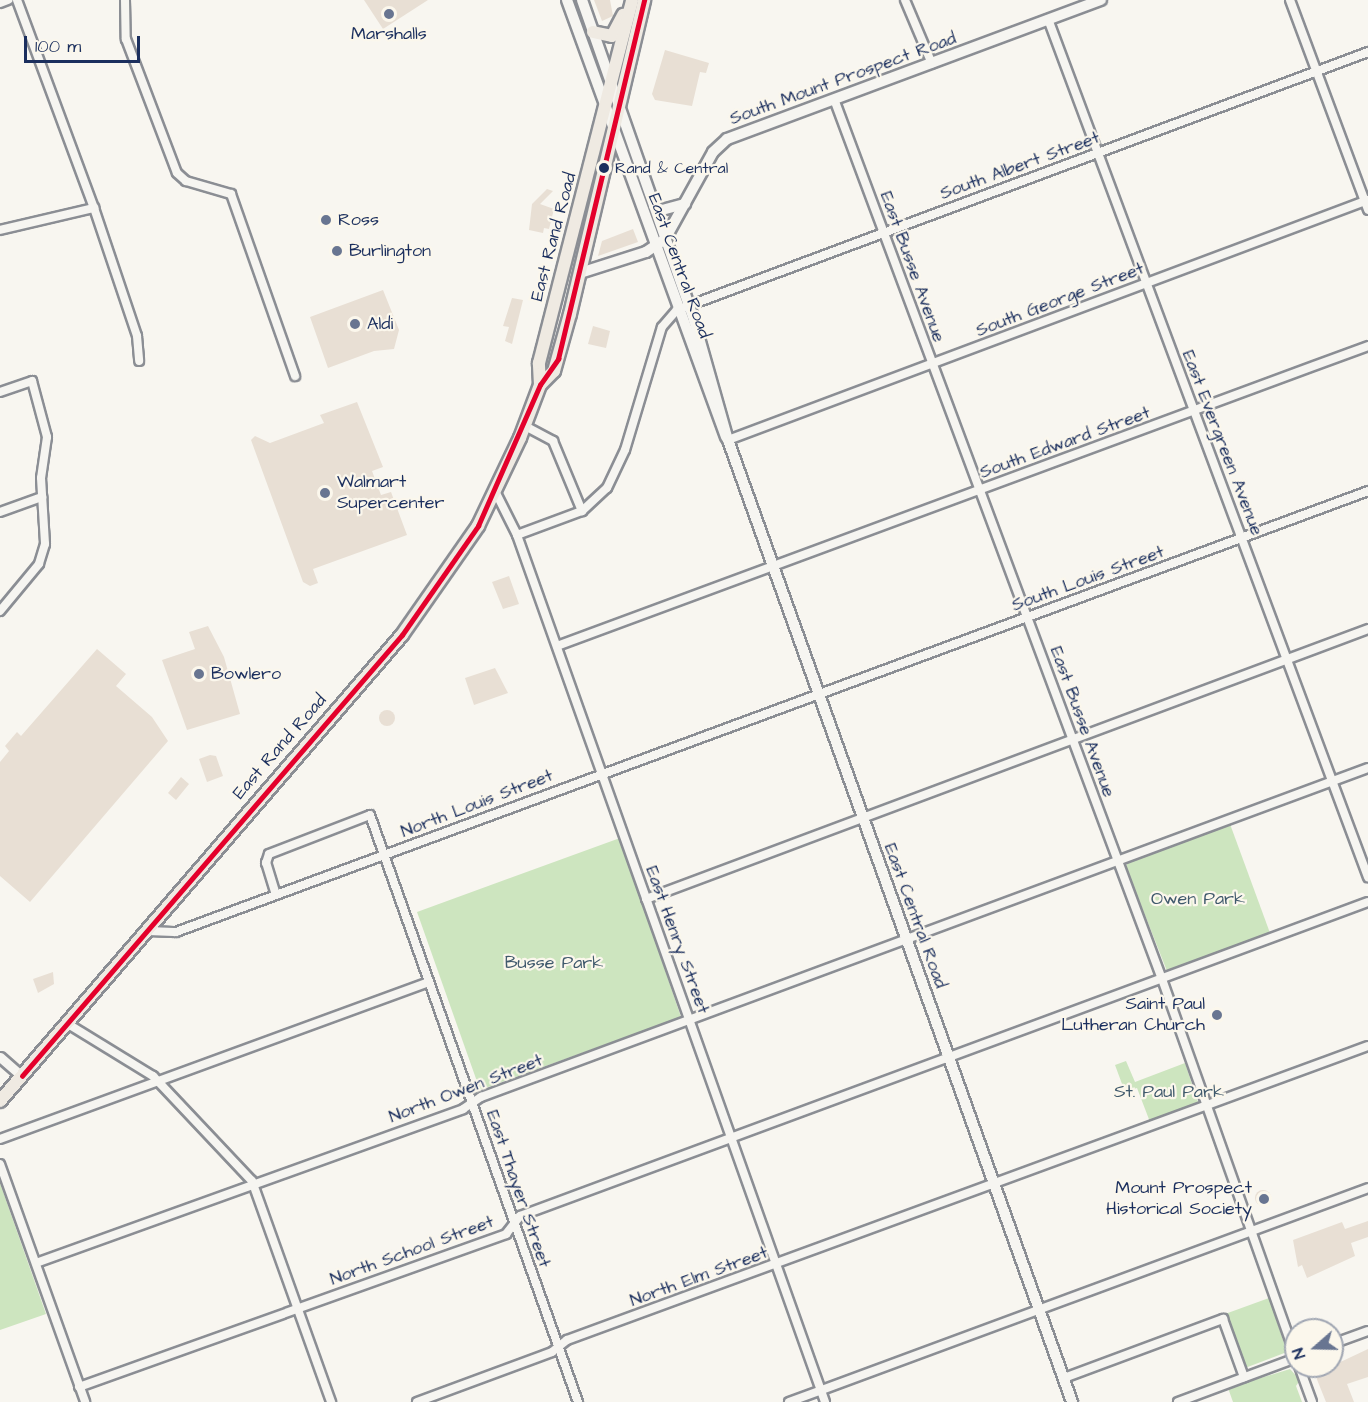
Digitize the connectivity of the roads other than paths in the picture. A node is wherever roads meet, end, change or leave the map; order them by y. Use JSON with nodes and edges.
{"nodes":[{"id":1,"x":8,"y":0,"type":"edge"},
{"id":2,"x":17,"y":0,"type":"edge"},
{"id":3,"x":125,"y":0,"type":"edge"},
{"id":4,"x":567,"y":0,"type":"edge"},
{"id":5,"x":582,"y":0,"type":"edge"},
{"id":6,"x":631,"y":0,"type":"edge"},
{"id":7,"x":644,"y":0,"type":"edge"},
{"id":8,"x":905,"y":0,"type":"edge"},
{"id":9,"x":1101,"y":0,"type":"edge"},
{"id":10,"x":1290,"y":0,"type":"edge"},
{"id":11,"x":0,"y":3,"type":"edge"},
{"id":12,"x":1048,"y":20,"type":"junction"},
{"id":13,"x":593,"y":32,"type":"junction"},
{"id":14,"x":1368,"y":52,"type":"edge"},
{"id":15,"x":932,"y":64,"type":"junction"},
{"id":16,"x":1317,"y":71,"type":"junction"},
{"id":17,"x":834,"y":99,"type":"junction"},
{"id":18,"x":613,"y":104,"type":"junction"},
{"id":19,"x":614,"y":132,"type":"junction"},
{"id":20,"x":1097,"y":153,"type":"junction"},
{"id":21,"x":685,"y":204,"type":"junction"},
{"id":22,"x":1367,"y":204,"type":"edge"},
{"id":23,"x":654,"y":206,"type":"junction"},
{"id":24,"x":94,"y":208,"type":"junction"},
{"id":25,"x":0,"y":230,"type":"edge"},
{"id":26,"x":883,"y":232,"type":"junction"},
{"id":27,"x":665,"y":239,"type":"junction"},
{"id":28,"x":654,"y":248,"type":"junction"},
{"id":29,"x":580,"y":273,"type":"junction"},
{"id":30,"x":1146,"y":284,"type":"junction"},
{"id":31,"x":682,"y":308,"type":"junction"},
{"id":32,"x":1368,"y":346,"type":"edge"},
{"id":33,"x":139,"y":361,"type":"dead end"},
{"id":34,"x":932,"y":364,"type":"junction"},
{"id":35,"x":295,"y":376,"type":"dead end"},
{"id":36,"x":540,"y":385,"type":"junction"},
{"id":37,"x":0,"y":392,"type":"edge"},
{"id":38,"x":1194,"y":411,"type":"junction"},
{"id":39,"x":525,"y":426,"type":"junction"},
{"id":40,"x":728,"y":440,"type":"junction"},
{"id":41,"x":495,"y":491,"type":"junction"},
{"id":42,"x":979,"y":491,"type":"junction"},
{"id":43,"x":1368,"y":491,"type":"edge"},
{"id":44,"x":42,"y":497,"type":"junction"},
{"id":45,"x":582,"y":511,"type":"junction"},
{"id":46,"x":0,"y":512,"type":"edge"},
{"id":47,"x":518,"y":535,"type":"junction"},
{"id":48,"x":1242,"y":538,"type":"junction"},
{"id":49,"x":773,"y":568,"type":"junction"},
{"id":50,"x":0,"y":611,"type":"edge"},
{"id":51,"x":1027,"y":618,"type":"junction"},
{"id":52,"x":1368,"y":629,"type":"edge"},
{"id":53,"x":557,"y":646,"type":"junction"},
{"id":54,"x":1286,"y":660,"type":"junction"},
{"id":55,"x":818,"y":695,"type":"junction"},
{"id":56,"x":1073,"y":740,"type":"junction"},
{"id":57,"x":1368,"y":768,"type":"edge"},
{"id":58,"x":601,"y":774,"type":"junction"},
{"id":59,"x":1332,"y":781,"type":"junction"},
{"id":60,"x":862,"y":819,"type":"junction"},
{"id":61,"x":384,"y":856,"type":"junction"},
{"id":62,"x":1117,"y":861,"type":"junction"},
{"id":63,"x":1368,"y":878,"type":"edge"},
{"id":64,"x":276,"y":896,"type":"junction"},
{"id":65,"x":646,"y":899,"type":"junction"},
{"id":66,"x":1368,"y":902,"type":"edge"},
{"id":67,"x":146,"y":931,"type":"junction"},
{"id":68,"x":907,"y":942,"type":"junction"},
{"id":69,"x":1162,"y":979,"type":"junction"},
{"id":70,"x":428,"y":982,"type":"junction"},
{"id":71,"x":690,"y":1022,"type":"junction"},
{"id":72,"x":68,"y":1024,"type":"junction"},
{"id":73,"x":1368,"y":1046,"type":"edge"},
{"id":74,"x":0,"y":1057,"type":"edge"},
{"id":75,"x":949,"y":1060,"type":"junction"},
{"id":76,"x":22,"y":1076,"type":"junction"},
{"id":77,"x":157,"y":1080,"type":"junction"},
{"id":78,"x":0,"y":1101,"type":"edge"},
{"id":79,"x":472,"y":1104,"type":"junction"},
{"id":80,"x":1207,"y":1105,"type":"junction"},
{"id":81,"x":0,"y":1139,"type":"edge"},
{"id":82,"x":731,"y":1139,"type":"junction"},
{"id":83,"x":0,"y":1164,"type":"edge"},
{"id":84,"x":254,"y":1185,"type":"junction"},
{"id":85,"x":995,"y":1185,"type":"junction"},
{"id":86,"x":1368,"y":1188,"type":"edge"},
{"id":87,"x":516,"y":1227,"type":"junction"},
{"id":88,"x":1252,"y":1232,"type":"junction"},
{"id":89,"x":36,"y":1263,"type":"junction"},
{"id":90,"x":777,"y":1265,"type":"junction"},
{"id":91,"x":298,"y":1308,"type":"junction"},
{"id":92,"x":1040,"y":1311,"type":"junction"},
{"id":93,"x":1284,"y":1324,"type":"edge"},
{"id":94,"x":1368,"y":1331,"type":"edge"},
{"id":95,"x":1344,"y":1340,"type":"edge"},
{"id":96,"x":558,"y":1349,"type":"junction"},
{"id":97,"x":1284,"y":1362,"type":"edge"},
{"id":98,"x":1244,"y":1377,"type":"junction"},
{"id":99,"x":1064,"y":1378,"type":"junction"},
{"id":100,"x":1303,"y":1378,"type":"edge"},
{"id":101,"x":80,"y":1387,"type":"junction"},
{"id":102,"x":821,"y":1390,"type":"junction"},
{"id":103,"x":85,"y":1402,"type":"edge"},
{"id":104,"x":331,"y":1402,"type":"edge"},
{"id":105,"x":417,"y":1402,"type":"edge"},
{"id":106,"x":578,"y":1402,"type":"edge"},
{"id":107,"x":789,"y":1402,"type":"edge"},
{"id":108,"x":825,"y":1402,"type":"edge"},
{"id":109,"x":1072,"y":1402,"type":"edge"},
{"id":110,"x":1178,"y":1402,"type":"edge"},
{"id":111,"x":1312,"y":1402,"type":"edge"}],
"edges":[{"from":1,"to":11,"type":"street"},
{"from":2,"to":24,"type":"street"},
{"from":3,"to":35,"type":"street"},
{"from":4,"to":18,"type":"main road","name":"East Central Road"},
{"from":5,"to":13,"type":"main road","name":"East Central Road"},
{"from":6,"to":13,"type":"main road"},
{"from":6,"to":18,"type":"main road"},
{"from":7,"to":18,"type":"main road"},
{"from":8,"to":15,"type":"street"},
{"from":9,"to":12,"type":"main road","name":"South Mount Prospect Road"},
{"from":10,"to":16,"type":"street"},
{"from":12,"to":15,"type":"main road","name":"South Mount Prospect Road"},
{"from":12,"to":20,"type":"street","name":"East Evergreen Avenue"},
{"from":13,"to":18,"type":"main road","name":"East Central Road"},
{"from":14,"to":16,"type":"street","name":"South Albert Street"},
{"from":15,"to":17,"type":"main road","name":"South Mount Prospect Road"},
{"from":16,"to":20,"type":"street","name":"South Albert Street"},
{"from":16,"to":22,"type":"street"},
{"from":17,"to":21,"type":"main road","name":"South Mount Prospect Road"},
{"from":17,"to":26,"type":"street","name":"East Busse Avenue"},
{"from":18,"to":19,"type":"main road","name":"East Rand Road"},
{"from":18,"to":23,"type":"main road","name":"East Central Road"},
{"from":18,"to":36,"type":"main road","name":"East Rand Road"},
{"from":19,"to":28,"type":"main road","name":"East Central Road"},
{"from":19,"to":29,"type":"main road","name":"East Rand Road"},
{"from":20,"to":26,"type":"street","name":"South Albert Street"},
{"from":20,"to":30,"type":"street","name":"East Evergreen Avenue"},
{"from":21,"to":23,"type":"main road"},
{"from":21,"to":27,"type":"main road","name":"South Mount Prospect Road"},
{"from":22,"to":30,"type":"street","name":"South George Street"},
{"from":23,"to":27,"type":"main road","name":"East Central Road"},
{"from":24,"to":25,"type":"street"},
{"from":24,"to":33,"type":"street"},
{"from":26,"to":31,"type":"street","name":"South Albert Street"},
{"from":26,"to":34,"type":"street","name":"East Busse Avenue"},
{"from":27,"to":28,"type":"main road","name":"South Mount Prospect Road"},
{"from":27,"to":31,"type":"main road","name":"East Central Road"},
{"from":28,"to":29,"type":"main road","name":"South Mount Prospect Road"},
{"from":28,"to":31,"type":"main road","name":"East Central Road"},
{"from":29,"to":36,"type":"main road","name":"East Rand Road"},
{"from":30,"to":34,"type":"street","name":"South George Street"},
{"from":30,"to":38,"type":"street","name":"East Evergreen Avenue"},
{"from":31,"to":40,"type":"main road","name":"East Central Road"},
{"from":31,"to":45,"type":"street"},
{"from":32,"to":38,"type":"street","name":"South Edward Street"},
{"from":34,"to":40,"type":"street","name":"South George Street"},
{"from":34,"to":42,"type":"street","name":"East Busse Avenue"},
{"from":36,"to":39,"type":"main road","name":"East Rand Road"},
{"from":37,"to":44,"type":"street"},
{"from":38,"to":42,"type":"street","name":"South Edward Street"},
{"from":38,"to":48,"type":"street","name":"East Evergreen Avenue"},
{"from":39,"to":41,"type":"main road","name":"East Rand Road"},
{"from":39,"to":45,"type":"street"},
{"from":40,"to":49,"type":"main road","name":"East Central Road"},
{"from":41,"to":47,"type":"street","name":"East Henry Street"},
{"from":41,"to":67,"type":"main road","name":"East Rand Road"},
{"from":42,"to":49,"type":"street","name":"South Edward Street"},
{"from":42,"to":51,"type":"street","name":"East Busse Avenue"},
{"from":43,"to":48,"type":"street","name":"South Louis Street"},
{"from":44,"to":46,"type":"street"},
{"from":44,"to":50,"type":"street"},
{"from":45,"to":47,"type":"street"},
{"from":47,"to":53,"type":"street","name":"East Henry Street"},
{"from":48,"to":51,"type":"street","name":"South Louis Street"},
{"from":48,"to":54,"type":"street","name":"East Evergreen Avenue"},
{"from":49,"to":53,"type":"street","name":"South Edward Street"},
{"from":49,"to":55,"type":"main road","name":"East Central Road"},
{"from":51,"to":55,"type":"street","name":"South Louis Street"},
{"from":51,"to":56,"type":"street","name":"East Busse Avenue"},
{"from":52,"to":54,"type":"street"},
{"from":53,"to":58,"type":"street","name":"East Henry Street"},
{"from":54,"to":56,"type":"street"},
{"from":54,"to":59,"type":"street","name":"East Evergreen Avenue"},
{"from":55,"to":58,"type":"street","name":"North Louis Street"},
{"from":55,"to":60,"type":"main road","name":"East Central Road"},
{"from":56,"to":60,"type":"street"},
{"from":56,"to":62,"type":"street","name":"East Busse Avenue"},
{"from":57,"to":59,"type":"street","name":"North Owen Street"},
{"from":58,"to":61,"type":"street","name":"North Louis Street"},
{"from":58,"to":65,"type":"street","name":"East Henry Street"},
{"from":59,"to":62,"type":"street","name":"North Owen Street"},
{"from":59,"to":63,"type":"street","name":"East Evergreen Avenue"},
{"from":60,"to":65,"type":"street"},
{"from":60,"to":68,"type":"main road","name":"East Central Road"},
{"from":61,"to":64,"type":"street","name":"North Louis Street"},
{"from":61,"to":64,"type":"street","name":"East Thayer Street"},
{"from":61,"to":70,"type":"street","name":"East Thayer Street"},
{"from":62,"to":68,"type":"street","name":"North Owen Street"},
{"from":62,"to":69,"type":"street","name":"East Busse Avenue"},
{"from":64,"to":67,"type":"street","name":"North Louis Street"},
{"from":65,"to":71,"type":"street","name":"East Henry Street"},
{"from":66,"to":69,"type":"street","name":"North School Street"},
{"from":67,"to":72,"type":"main road","name":"East Rand Road"},
{"from":68,"to":71,"type":"street","name":"North Owen Street"},
{"from":68,"to":75,"type":"main road","name":"East Central Road"},
{"from":69,"to":75,"type":"street","name":"North School Street"},
{"from":69,"to":80,"type":"street","name":"East Busse Avenue"},
{"from":70,"to":77,"type":"street"},
{"from":70,"to":79,"type":"street","name":"East Thayer Street"},
{"from":71,"to":79,"type":"street","name":"North Owen Street"},
{"from":71,"to":82,"type":"street","name":"East Henry Street"},
{"from":72,"to":76,"type":"main road","name":"East Rand Road"},
{"from":72,"to":77,"type":"street"},
{"from":73,"to":80,"type":"street","name":"North Elm Street"},
{"from":74,"to":76,"type":"street"},
{"from":75,"to":82,"type":"street","name":"North School Street"},
{"from":75,"to":85,"type":"main road","name":"East Central Road"},
{"from":76,"to":78,"type":"main road","name":"East Rand Road"},
{"from":77,"to":81,"type":"street"},
{"from":77,"to":84,"type":"street"},
{"from":79,"to":84,"type":"street","name":"North Owen Street"},
{"from":79,"to":87,"type":"street","name":"East Thayer Street"},
{"from":80,"to":85,"type":"street","name":"North Elm Street"},
{"from":80,"to":88,"type":"street","name":"East Busse Avenue"},
{"from":82,"to":87,"type":"street","name":"North School Street"},
{"from":82,"to":90,"type":"street","name":"East Henry Street"},
{"from":83,"to":89,"type":"street"},
{"from":84,"to":89,"type":"street","name":"North Owen Street"},
{"from":84,"to":91,"type":"street"},
{"from":85,"to":90,"type":"street","name":"North Elm Street"},
{"from":85,"to":92,"type":"main road","name":"East Central Road"},
{"from":86,"to":88,"type":"street"},
{"from":87,"to":91,"type":"street","name":"North School Street"},
{"from":87,"to":96,"type":"street","name":"East Thayer Street"},
{"from":88,"to":92,"type":"street"},
{"from":88,"to":93,"type":"street","name":"East Busse Avenue"},
{"from":89,"to":101,"type":"street"},
{"from":90,"to":96,"type":"street","name":"North Elm Street"},
{"from":90,"to":102,"type":"street","name":"East Henry Street"},
{"from":91,"to":101,"type":"street","name":"North School Street"},
{"from":91,"to":104,"type":"street"},
{"from":92,"to":99,"type":"main road","name":"East Central Road"},
{"from":92,"to":102,"type":"street"},
{"from":94,"to":95,"type":"street"},
{"from":96,"to":105,"type":"street","name":"North Elm Street"},
{"from":96,"to":106,"type":"street","name":"East Thayer Street"},
{"from":97,"to":98,"type":"street"},
{"from":98,"to":99,"type":"street"},
{"from":98,"to":110,"type":"street"},
{"from":99,"to":109,"type":"main road","name":"East Central Road"},
{"from":100,"to":111,"type":"street"},
{"from":101,"to":103,"type":"street"},
{"from":102,"to":107,"type":"street"},
{"from":102,"to":108,"type":"street","name":"East Henry Street"}]}
